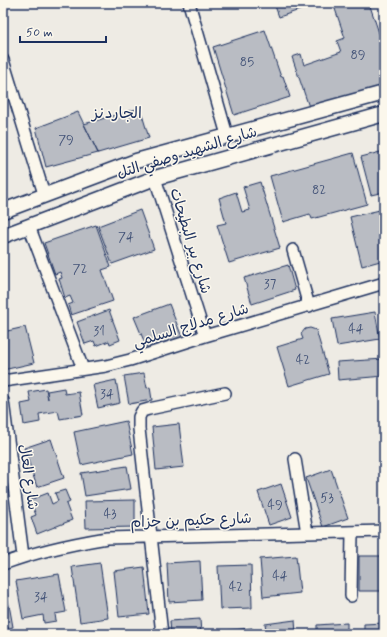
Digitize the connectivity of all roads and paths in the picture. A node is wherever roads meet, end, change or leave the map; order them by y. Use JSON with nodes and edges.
{"nodes":[{"id":1,"x":189,"y":3,"type":"edge"},
{"id":2,"x":3,"y":60,"type":"edge"},
{"id":3,"x":384,"y":93,"type":"edge"},
{"id":4,"x":384,"y":114,"type":"edge"},
{"id":5,"x":226,"y":135,"type":"junction"},
{"id":6,"x":155,"y":178,"type":"junction"},
{"id":7,"x":44,"y":194,"type":"junction"},
{"id":8,"x":3,"y":211,"type":"edge"},
{"id":9,"x":29,"y":226,"type":"junction"},
{"id":10,"x":3,"y":236,"type":"edge"},
{"id":11,"x":293,"y":250,"type":"dead end"},
{"id":12,"x":384,"y":283,"type":"edge"},
{"id":13,"x":309,"y":306,"type":"junction"},
{"id":14,"x":204,"y":336,"type":"junction"},
{"id":15,"x":84,"y":369,"type":"junction"},
{"id":16,"x":3,"y":381,"type":"edge"},
{"id":17,"x":225,"y":393,"type":"dead end"},
{"id":18,"x":3,"y":401,"type":"edge"},
{"id":19,"x":295,"y":459,"type":"dead end"},
{"id":20,"x":384,"y":531,"type":"edge"},
{"id":21,"x":352,"y":532,"type":"junction"},
{"id":22,"x":307,"y":533,"type":"junction"},
{"id":23,"x":152,"y":536,"type":"junction"},
{"id":24,"x":23,"y":556,"type":"junction"},
{"id":25,"x":3,"y":564,"type":"edge"},
{"id":26,"x":351,"y":596,"type":"dead end"},
{"id":27,"x":162,"y":634,"type":"edge"}],
"edges":[{"from":1,"to":5,"type":"street"},
{"from":2,"to":7,"type":"street"},
{"from":3,"to":5,"type":"main road","name":"شارع الشهيد وصفي التل"},
{"from":4,"to":6,"type":"main road","name":"شارع الشهيد وصفي التل"},
{"from":5,"to":7,"type":"main road","name":"شارع الشهيد وصفي التل"},
{"from":6,"to":9,"type":"main road","name":"شارع الشهيد وصفي التل"},
{"from":6,"to":14,"type":"street","name":"شارع بير البطيحات"},
{"from":7,"to":8,"type":"main road","name":"شارع الشهيد وصفي التل"},
{"from":9,"to":10,"type":"main road","name":"شارع الشهيد وصفي التل"},
{"from":9,"to":15,"type":"street"},
{"from":11,"to":13,"type":"street"},
{"from":12,"to":13,"type":"street","name":"شارع مدلاج السلمي"},
{"from":13,"to":14,"type":"street","name":"شارع مدلاج السلمي"},
{"from":14,"to":15,"type":"street","name":"شارع مدلاج السلمي"},
{"from":15,"to":16,"type":"street","name":"شارع مدلاج السلمي"},
{"from":17,"to":23,"type":"street"},
{"from":18,"to":24,"type":"street","name":"شارع العال"},
{"from":19,"to":22,"type":"street"},
{"from":20,"to":21,"type":"street","name":"شارع حكيم بن حزام"},
{"from":21,"to":22,"type":"street","name":"شارع حكيم بن حزام"},
{"from":21,"to":26,"type":"street"},
{"from":22,"to":23,"type":"street","name":"شارع حكيم بن حزام"},
{"from":23,"to":24,"type":"street","name":"شارع حكيم بن حزام"},
{"from":23,"to":27,"type":"street"},
{"from":24,"to":25,"type":"street","name":"شارع حكيم بن حزام"}]}
